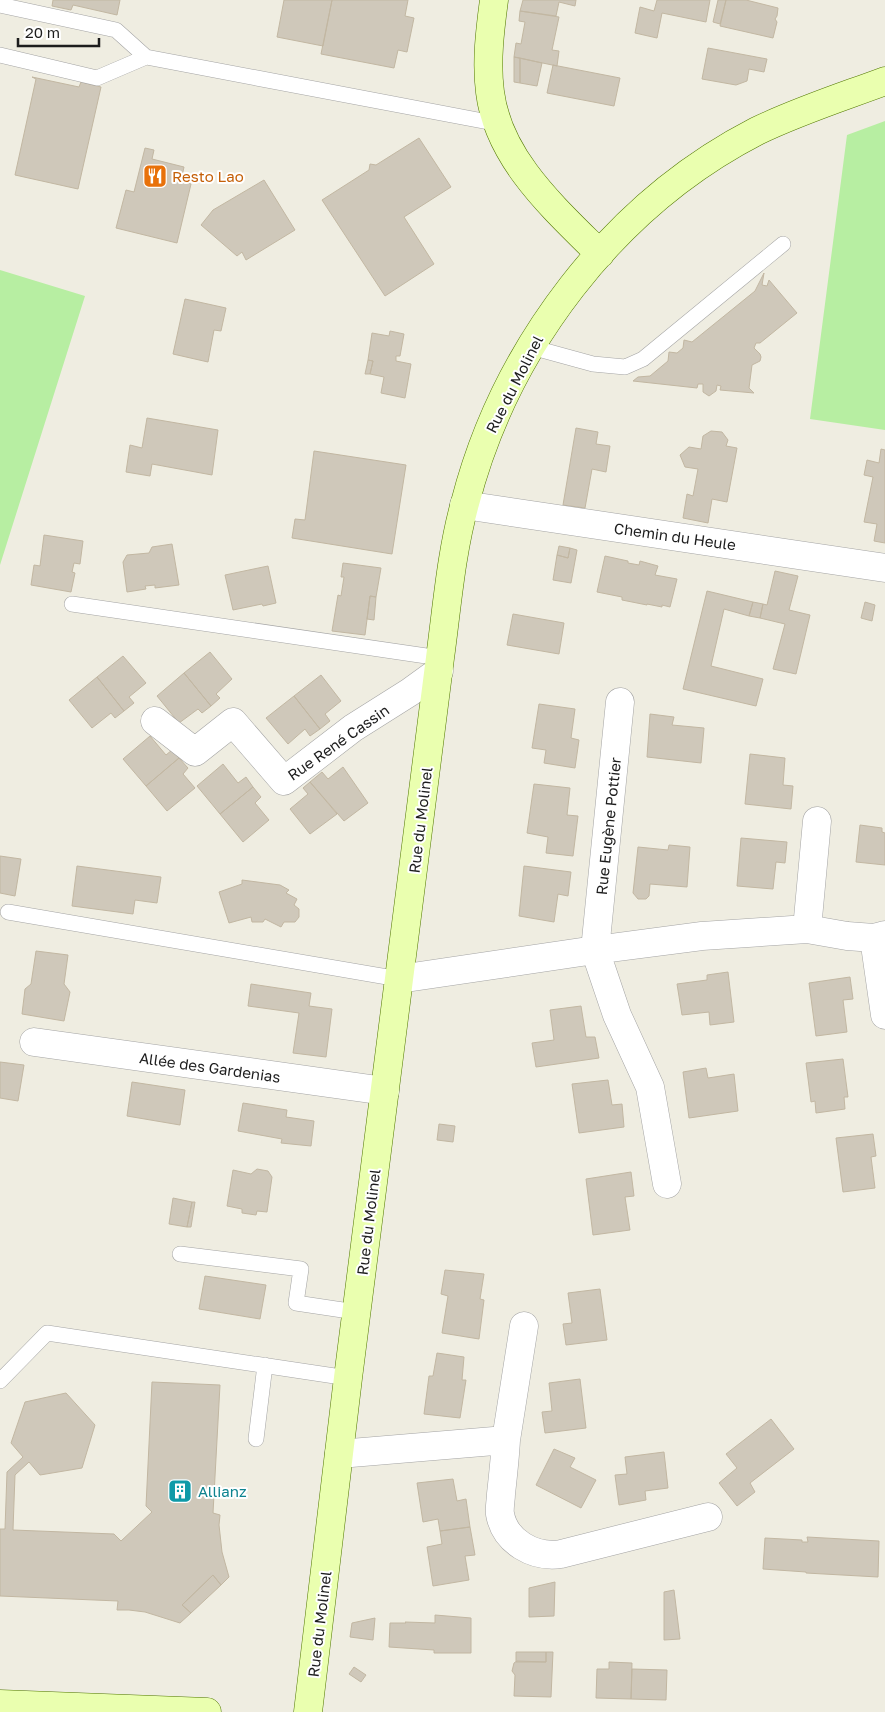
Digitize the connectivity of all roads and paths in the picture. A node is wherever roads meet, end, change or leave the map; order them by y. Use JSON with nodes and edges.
{"nodes":[{"id":1,"x":494,"y":0,"type":"edge"},
{"id":2,"x":6,"y":4,"type":"edge"},
{"id":3,"x":0,"y":55,"type":"edge"},
{"id":4,"x":146,"y":57,"type":"junction"},
{"id":5,"x":885,"y":81,"type":"edge"},
{"id":6,"x":499,"y":124,"type":"junction"},
{"id":7,"x":783,"y":244,"type":"dead end"},
{"id":8,"x":600,"y":254,"type":"junction"},
{"id":9,"x":531,"y":347,"type":"junction"},
{"id":10,"x":464,"y":505,"type":"junction"},
{"id":11,"x":885,"y":568,"type":"edge"},
{"id":12,"x":72,"y":604,"type":"dead end"},
{"id":13,"x":439,"y":665,"type":"junction"},
{"id":14,"x":620,"y":702,"type":"dead end"},
{"id":15,"x":155,"y":720,"type":"dead end"},
{"id":16,"x":817,"y":821,"type":"dead end"},
{"id":17,"x":8,"y":912,"type":"dead end"},
{"id":18,"x":807,"y":929,"type":"junction"},
{"id":19,"x":880,"y":937,"type":"edge"},
{"id":20,"x":595,"y":950,"type":"junction"},
{"id":21,"x":399,"y":979,"type":"junction"},
{"id":22,"x":885,"y":1015,"type":"edge"},
{"id":23,"x":34,"y":1042,"type":"dead end"},
{"id":24,"x":385,"y":1091,"type":"junction"},
{"id":25,"x":667,"y":1184,"type":"dead end"},
{"id":26,"x":180,"y":1254,"type":"dead end"},
{"id":27,"x":356,"y":1312,"type":"junction"},
{"id":28,"x":524,"y":1326,"type":"dead end"},
{"id":29,"x":265,"y":1365,"type":"junction"},
{"id":30,"x":348,"y":1378,"type":"junction"},
{"id":31,"x":0,"y":1381,"type":"edge"},
{"id":32,"x":256,"y":1439,"type":"dead end"},
{"id":33,"x":506,"y":1440,"type":"junction"},
{"id":34,"x":339,"y":1454,"type":"junction"},
{"id":35,"x":708,"y":1517,"type":"dead end"},
{"id":36,"x":0,"y":1704,"type":"edge"},
{"id":37,"x":207,"y":1712,"type":"edge"},
{"id":38,"x":308,"y":1712,"type":"edge"}],
"edges":[{"from":1,"to":6,"type":"main road"},
{"from":2,"to":4,"type":"lane"},
{"from":3,"to":4,"type":"lane"},
{"from":4,"to":6,"type":"lane"},
{"from":5,"to":8,"type":"main road","name":"Rue du Molinel"},
{"from":6,"to":8,"type":"main road"},
{"from":7,"to":9,"type":"lane"},
{"from":8,"to":9,"type":"main road","name":"Rue du Molinel"},
{"from":9,"to":10,"type":"main road","name":"Rue du Molinel"},
{"from":10,"to":11,"type":"street","name":"Chemin du Heule"},
{"from":10,"to":13,"type":"main road","name":"Rue du Molinel"},
{"from":12,"to":13,"type":"lane"},
{"from":13,"to":15,"type":"street","name":"Rue René Cassin"},
{"from":13,"to":21,"type":"main road","name":"Rue du Molinel"},
{"from":14,"to":20,"type":"street","name":"Rue Eugène Pottier"},
{"from":16,"to":18,"type":"street"},
{"from":17,"to":21,"type":"lane"},
{"from":18,"to":19,"type":"street"},
{"from":18,"to":20,"type":"street"},
{"from":19,"to":22,"type":"street"},
{"from":20,"to":21,"type":"street"},
{"from":20,"to":25,"type":"street","name":"Rue Eugène Pottier"},
{"from":21,"to":24,"type":"main road","name":"Rue du Molinel"},
{"from":23,"to":24,"type":"street","name":"Allée des Gardenias"},
{"from":24,"to":27,"type":"main road","name":"Rue du Molinel"},
{"from":26,"to":27,"type":"lane"},
{"from":27,"to":30,"type":"main road","name":"Rue du Molinel"},
{"from":28,"to":33,"type":"street"},
{"from":29,"to":30,"type":"lane"},
{"from":29,"to":31,"type":"lane"},
{"from":29,"to":32,"type":"lane"},
{"from":30,"to":34,"type":"main road","name":"Rue du Molinel"},
{"from":33,"to":34,"type":"street"},
{"from":33,"to":35,"type":"street"},
{"from":34,"to":38,"type":"main road","name":"Rue du Molinel"},
{"from":36,"to":37,"type":"main road"}]}
